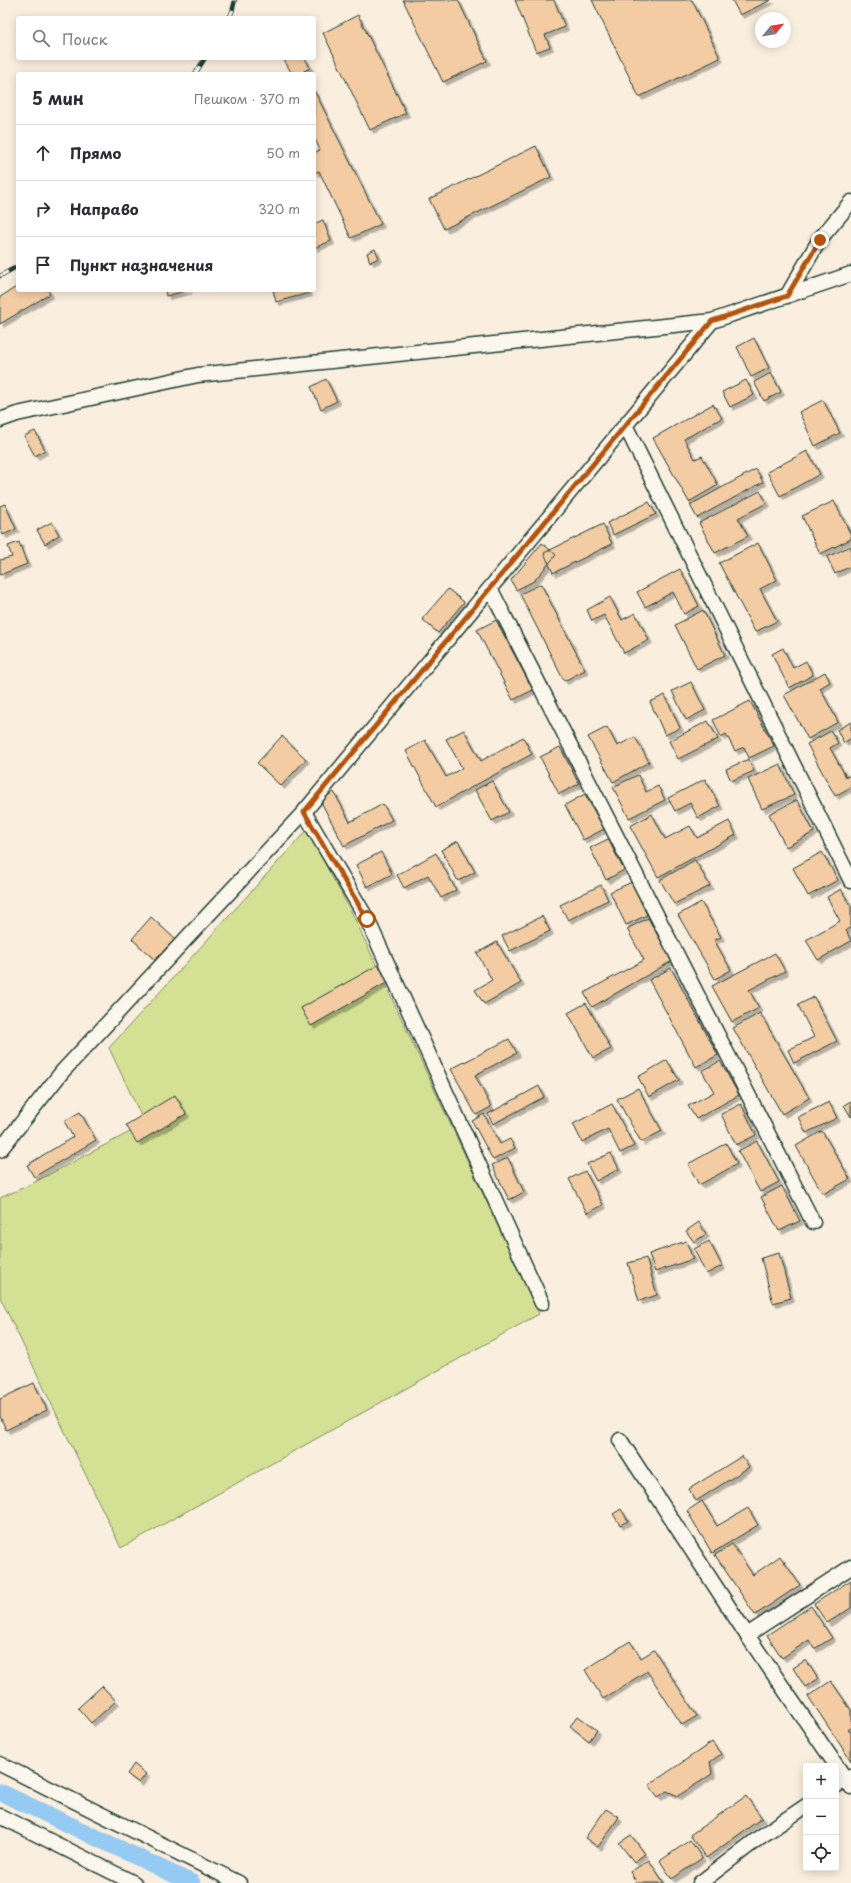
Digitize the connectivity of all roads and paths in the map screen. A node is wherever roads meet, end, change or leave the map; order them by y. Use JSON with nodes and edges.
{"nodes":[{"id":1,"x":851,"y":202,"type":"edge"},
{"id":2,"x":851,"y":274,"type":"edge"},
{"id":3,"x":787,"y":296,"type":"junction"},
{"id":4,"x":712,"y":321,"type":"junction"},
{"id":5,"x":0,"y":420,"type":"edge"},
{"id":6,"x":626,"y":426,"type":"junction"},
{"id":7,"x":491,"y":590,"type":"junction"},
{"id":8,"x":304,"y":812,"type":"junction"},
{"id":9,"x":851,"y":881,"type":"edge"},
{"id":10,"x":0,"y":1150,"type":"edge"},
{"id":11,"x":813,"y":1222,"type":"dead end"},
{"id":12,"x":542,"y":1303,"type":"dead end"},
{"id":13,"x":620,"y":1440,"type":"dead end"},
{"id":14,"x":851,"y":1567,"type":"edge"},
{"id":15,"x":746,"y":1635,"type":"junction"},
{"id":16,"x":0,"y":1764,"type":"edge"},
{"id":17,"x":846,"y":1782,"type":"edge"},
{"id":18,"x":803,"y":1808,"type":"edge"},
{"id":19,"x":0,"y":1816,"type":"edge"},
{"id":20,"x":134,"y":1883,"type":"edge"},
{"id":21,"x":239,"y":1883,"type":"edge"},
{"id":22,"x":700,"y":1883,"type":"edge"}],
"edges":[{"from":1,"to":3,"type":"street"},
{"from":2,"to":3,"type":"street"},
{"from":3,"to":4,"type":"street"},
{"from":4,"to":5,"type":"street"},
{"from":4,"to":6,"type":"street"},
{"from":6,"to":7,"type":"street"},
{"from":6,"to":9,"type":"street"},
{"from":7,"to":8,"type":"street"},
{"from":7,"to":11,"type":"street"},
{"from":8,"to":10,"type":"street"},
{"from":8,"to":12,"type":"street"},
{"from":13,"to":15,"type":"street"},
{"from":14,"to":15,"type":"street"},
{"from":15,"to":17,"type":"street"},
{"from":16,"to":21,"type":"street"},
{"from":18,"to":22,"type":"street"},
{"from":19,"to":20,"type":"street"}]}
